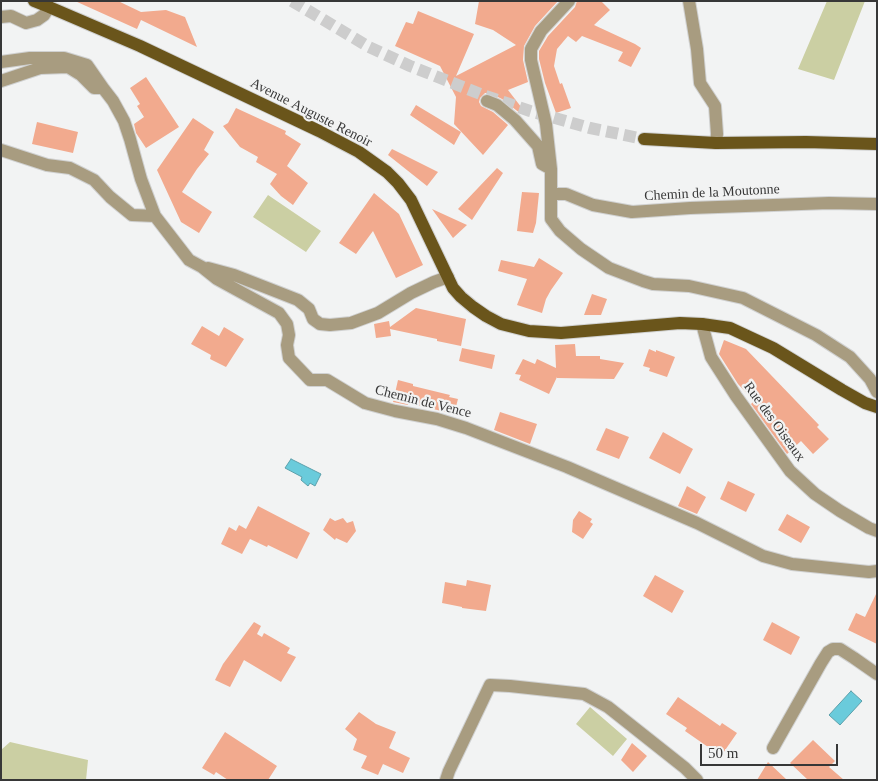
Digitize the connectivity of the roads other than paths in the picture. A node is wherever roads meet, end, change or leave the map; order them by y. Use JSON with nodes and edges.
{"nodes":[{"id":1,"x":34,"y":1,"type":"edge"},
{"id":2,"x":569,"y":1,"type":"edge"},
{"id":3,"x":689,"y":1,"type":"edge"},
{"id":4,"x":49,"y":6,"type":"junction"},
{"id":5,"x":1,"y":17,"type":"edge"},
{"id":6,"x":1,"y":62,"type":"edge"},
{"id":7,"x":1,"y":81,"type":"edge"},
{"id":8,"x":103,"y":88,"type":"junction"},
{"id":9,"x":487,"y":101,"type":"dead end"},
{"id":10,"x":644,"y":139,"type":"tunnel mouth"},
{"id":11,"x":716,"y":143,"type":"junction"},
{"id":12,"x":877,"y":144,"type":"edge"},
{"id":13,"x":1,"y":150,"type":"edge"},
{"id":14,"x":551,"y":169,"type":"junction"},
{"id":15,"x":551,"y":194,"type":"junction"},
{"id":16,"x":877,"y":204,"type":"edge"},
{"id":17,"x":155,"y":216,"type":"junction"},
{"id":18,"x":202,"y":267,"type":"junction"},
{"id":19,"x":448,"y":277,"type":"junction"},
{"id":20,"x":702,"y":324,"type":"junction"},
{"id":21,"x":877,"y":392,"type":"edge"},
{"id":22,"x":877,"y":407,"type":"edge"},
{"id":23,"x":877,"y":531,"type":"edge"},
{"id":24,"x":877,"y":570,"type":"edge"},
{"id":25,"x":877,"y":674,"type":"edge"},
{"id":26,"x":773,"y":748,"type":"dead end"},
{"id":27,"x":446,"y":780,"type":"edge"},
{"id":28,"x":697,"y":780,"type":"edge"}],
"edges":[{"from":1,"to":4,"type":"main road","name":"Avenue Auguste Renoir"},
{"from":2,"to":14,"type":"street"},
{"from":3,"to":11,"type":"street"},
{"from":4,"to":5,"type":"street"},
{"from":4,"to":19,"type":"main road","name":"Avenue Auguste Renoir"},
{"from":6,"to":8,"type":"street"},
{"from":7,"to":8,"type":"street","name":"Chemin de Vence"},
{"from":8,"to":17,"type":"street","name":"Chemin de Vence"},
{"from":9,"to":14,"type":"street"},
{"from":10,"to":11,"type":"main road"},
{"from":11,"to":12,"type":"main road"},
{"from":13,"to":17,"type":"street"},
{"from":14,"to":15,"type":"street"},
{"from":15,"to":16,"type":"street","name":"Chemin de la Moutonne"},
{"from":15,"to":21,"type":"street"},
{"from":17,"to":18,"type":"street","name":"Chemin de Vence"},
{"from":18,"to":19,"type":"street"},
{"from":18,"to":24,"type":"street","name":"Chemin de Vence"},
{"from":19,"to":20,"type":"main road","name":"Avenue Auguste Renoir"},
{"from":20,"to":22,"type":"main road","name":"Avenue Auguste Renoir"},
{"from":20,"to":23,"type":"street","name":"Rue des Oiseaux"},
{"from":25,"to":26,"type":"street"},
{"from":27,"to":28,"type":"street"}]}
